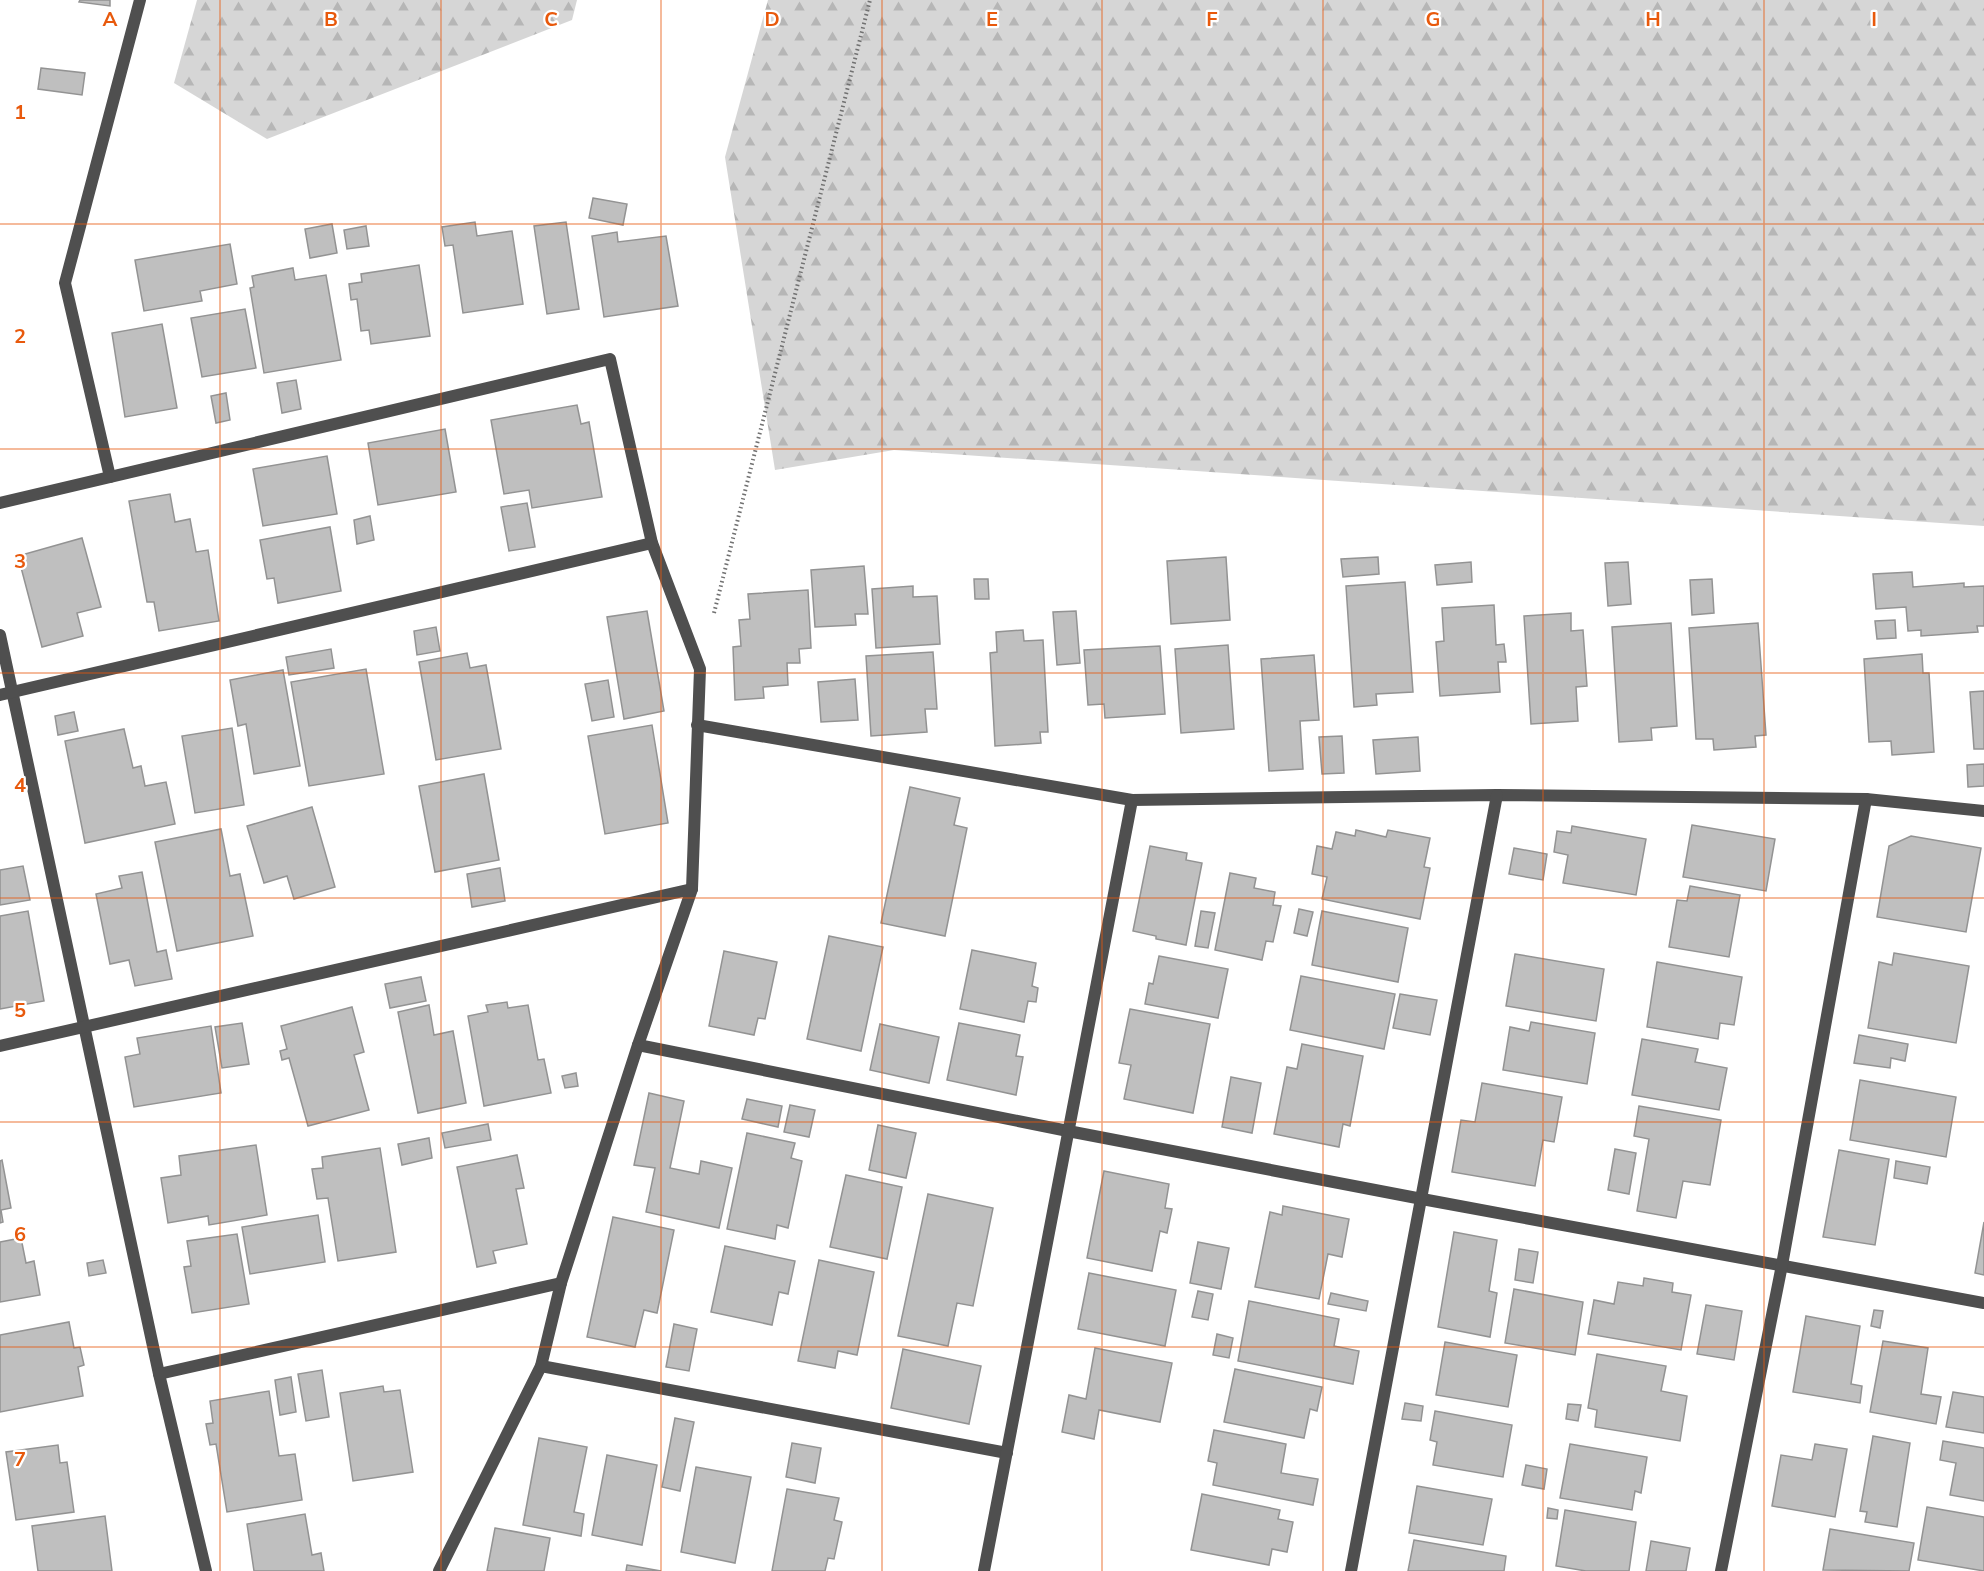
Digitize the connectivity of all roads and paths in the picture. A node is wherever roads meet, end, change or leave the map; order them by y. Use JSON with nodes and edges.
{"nodes":[{"id":1,"x":140,"y":0,"type":"edge"},
{"id":2,"x":870,"y":0,"type":"edge"},
{"id":3,"x":110,"y":477,"type":"junction"},
{"id":4,"x":0,"y":503,"type":"edge"},
{"id":5,"x":652,"y":543,"type":"junction"},
{"id":6,"x":0,"y":635,"type":"edge"},
{"id":7,"x":700,"y":669,"type":"junction"},
{"id":8,"x":6,"y":694,"type":"edge"},
{"id":9,"x":697,"y":725,"type":"junction"},
{"id":10,"x":1497,"y":795,"type":"junction"},
{"id":11,"x":1866,"y":799,"type":"junction"},
{"id":12,"x":1132,"y":800,"type":"junction"},
{"id":13,"x":1984,"y":811,"type":"edge"},
{"id":14,"x":692,"y":889,"type":"junction"},
{"id":15,"x":85,"y":1026,"type":"junction"},
{"id":16,"x":638,"y":1045,"type":"junction"},
{"id":17,"x":0,"y":1046,"type":"edge"},
{"id":18,"x":1068,"y":1131,"type":"junction"},
{"id":19,"x":1422,"y":1199,"type":"junction"},
{"id":20,"x":1782,"y":1265,"type":"junction"},
{"id":21,"x":561,"y":1283,"type":"junction"},
{"id":22,"x":1984,"y":1303,"type":"edge"},
{"id":23,"x":541,"y":1366,"type":"junction"},
{"id":24,"x":159,"y":1374,"type":"junction"},
{"id":25,"x":1007,"y":1453,"type":"junction"},
{"id":26,"x":206,"y":1571,"type":"edge"},
{"id":27,"x":439,"y":1571,"type":"edge"},
{"id":28,"x":984,"y":1571,"type":"edge"},
{"id":29,"x":1351,"y":1571,"type":"edge"},
{"id":30,"x":1721,"y":1571,"type":"edge"}],
"edges":[{"from":1,"to":3,"type":"street"},
{"from":2,"to":7,"type":"path"},
{"from":3,"to":4,"type":"street"},
{"from":3,"to":5,"type":"street"},
{"from":5,"to":7,"type":"street"},
{"from":5,"to":8,"type":"street"},
{"from":6,"to":8,"type":"street"},
{"from":7,"to":9,"type":"street"},
{"from":8,"to":15,"type":"street"},
{"from":9,"to":12,"type":"street"},
{"from":9,"to":14,"type":"street"},
{"from":10,"to":11,"type":"street"},
{"from":10,"to":12,"type":"street"},
{"from":10,"to":19,"type":"street"},
{"from":11,"to":13,"type":"street"},
{"from":11,"to":20,"type":"street"},
{"from":12,"to":18,"type":"street"},
{"from":14,"to":15,"type":"street"},
{"from":14,"to":16,"type":"street"},
{"from":15,"to":17,"type":"street"},
{"from":15,"to":24,"type":"street"},
{"from":16,"to":18,"type":"street"},
{"from":16,"to":21,"type":"street"},
{"from":18,"to":19,"type":"street"},
{"from":18,"to":25,"type":"street"},
{"from":19,"to":20,"type":"street"},
{"from":19,"to":29,"type":"street"},
{"from":20,"to":22,"type":"street"},
{"from":20,"to":30,"type":"street"},
{"from":21,"to":23,"type":"street"},
{"from":21,"to":24,"type":"street"},
{"from":23,"to":25,"type":"street"},
{"from":23,"to":27,"type":"street"},
{"from":24,"to":26,"type":"street"},
{"from":25,"to":28,"type":"street"}]}
